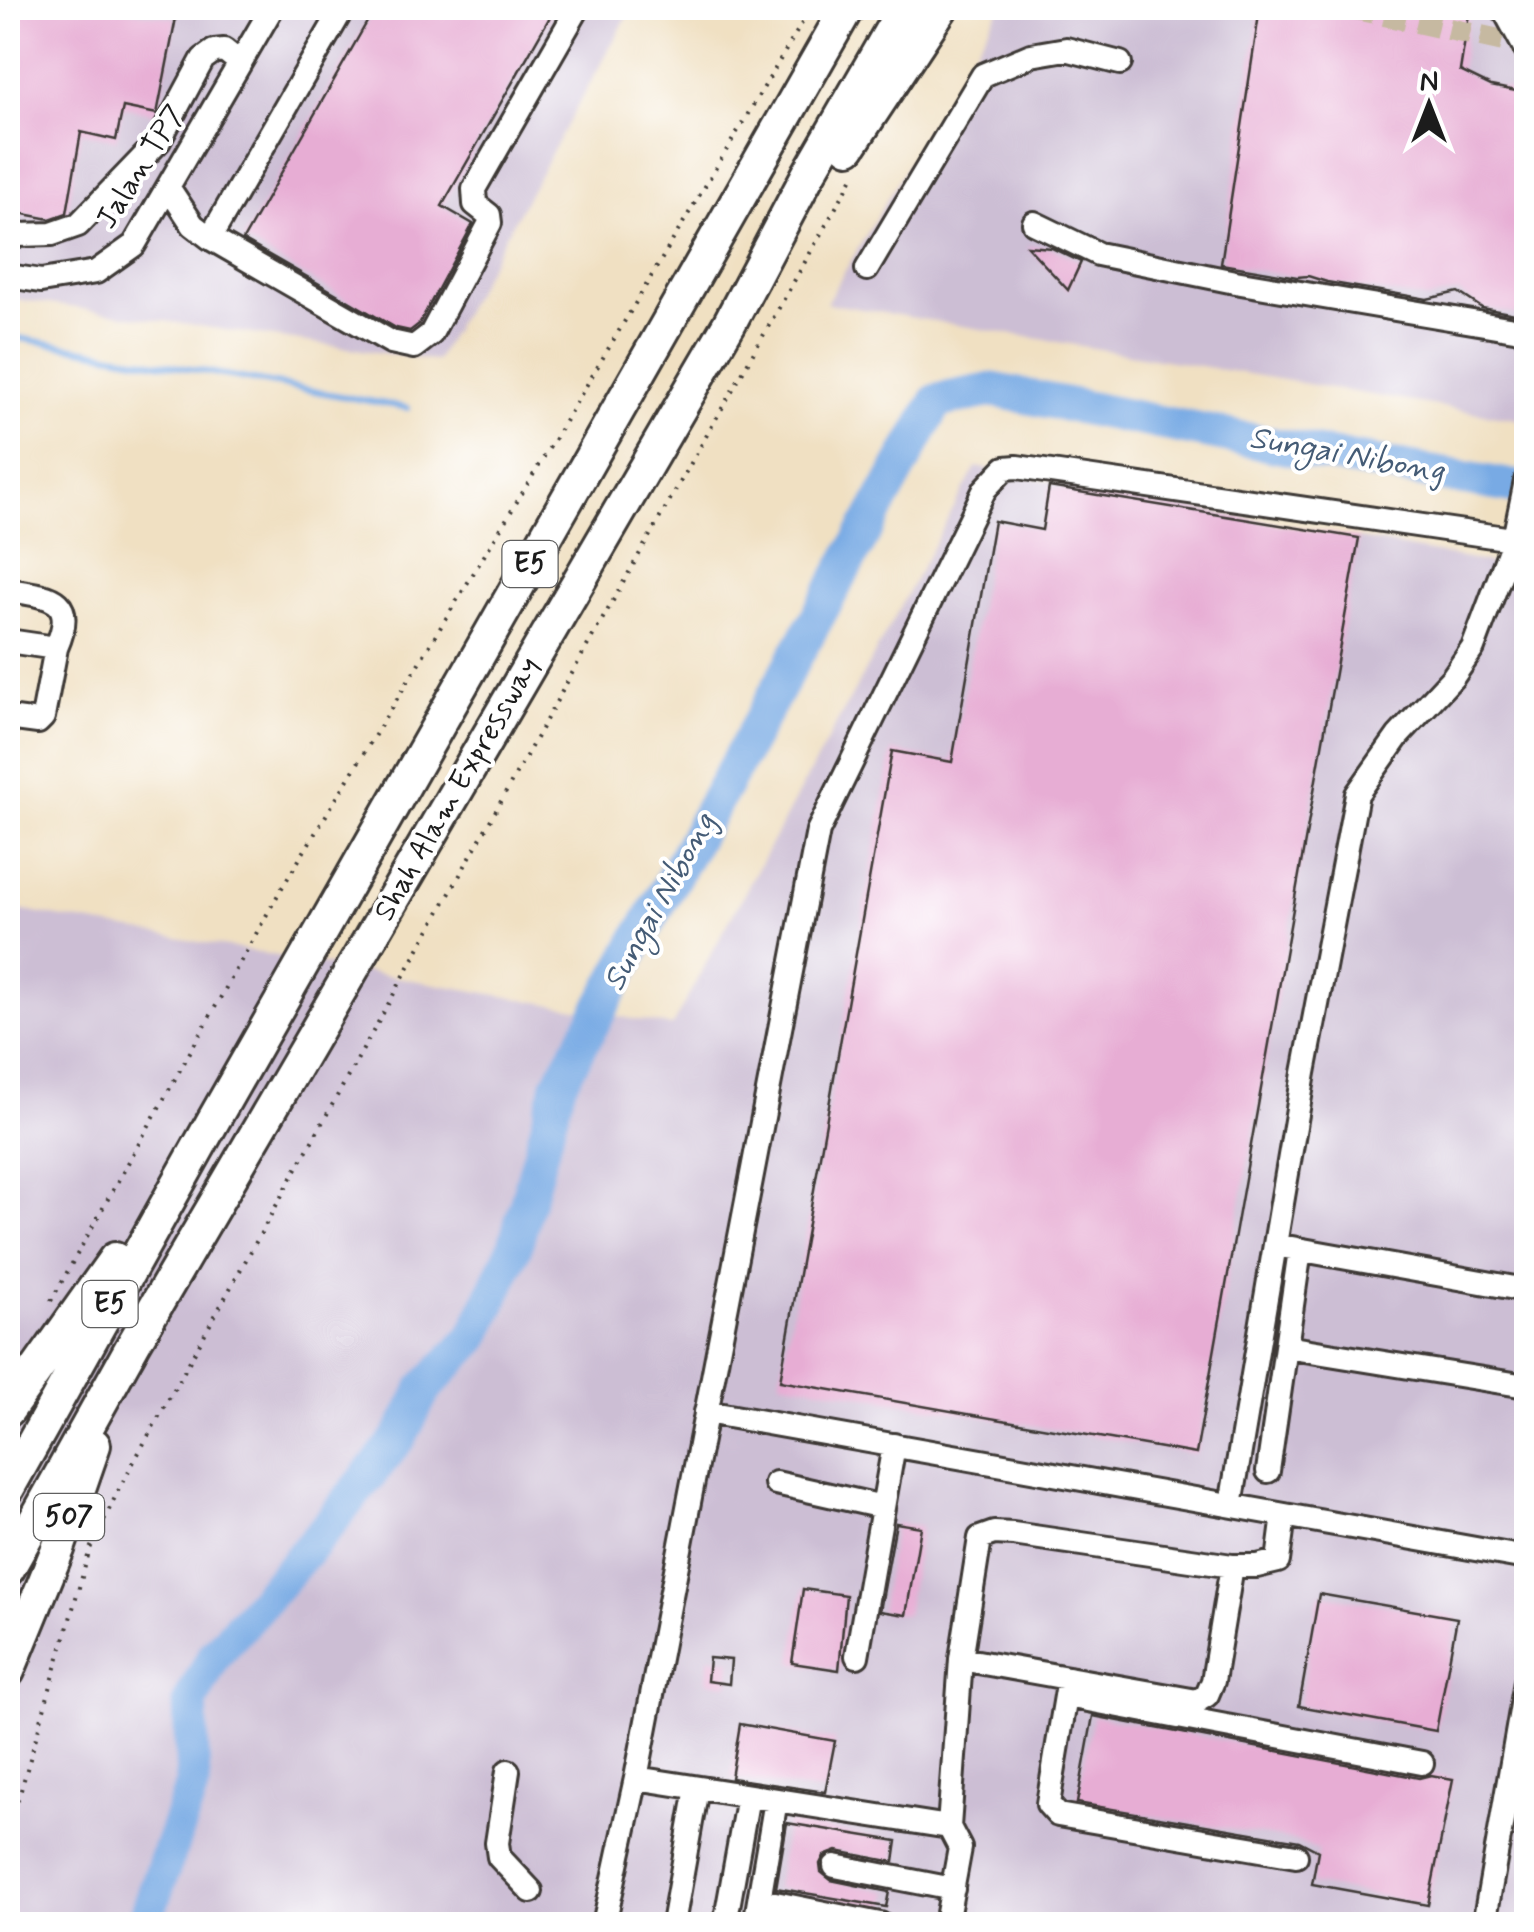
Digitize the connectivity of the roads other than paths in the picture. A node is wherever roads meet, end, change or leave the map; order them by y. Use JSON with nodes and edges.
{"nodes":[{"id":1,"x":272,"y":8,"type":"edge"},
{"id":2,"x":343,"y":8,"type":"edge"},
{"id":3,"x":578,"y":8,"type":"edge"},
{"id":4,"x":847,"y":8,"type":"edge"},
{"id":5,"x":904,"y":8,"type":"edge"},
{"id":6,"x":941,"y":8,"type":"edge"},
{"id":7,"x":954,"y":8,"type":"edge"},
{"id":8,"x":1504,"y":8,"type":"edge"},
{"id":9,"x":924,"y":36,"type":"junction"},
{"id":10,"x":1525,"y":46,"type":"edge"},
{"id":11,"x":240,"y":63,"type":"junction"},
{"id":12,"x":1120,"y":64,"type":"dead end"},
{"id":13,"x":168,"y":187,"type":"junction"},
{"id":14,"x":1034,"y":223,"type":"dead end"},
{"id":15,"x":18,"y":236,"type":"dead end"},
{"id":16,"x":210,"y":238,"type":"junction"},
{"id":17,"x":868,"y":269,"type":"dead end"},
{"id":18,"x":8,"y":276,"type":"edge"},
{"id":19,"x":729,"y":324,"type":"junction"},
{"id":20,"x":1526,"y":331,"type":"edge"},
{"id":21,"x":1526,"y":480,"type":"edge"},
{"id":22,"x":1520,"y":533,"type":"edge"},
{"id":23,"x":8,"y":590,"type":"edge"},
{"id":24,"x":8,"y":642,"type":"edge"},
{"id":25,"x":56,"y":648,"type":"junction"},
{"id":26,"x":8,"y":718,"type":"edge"},
{"id":27,"x":213,"y":1120,"type":"junction"},
{"id":28,"x":1275,"y":1245,"type":"junction"},
{"id":29,"x":1300,"y":1250,"type":"junction"},
{"id":30,"x":1526,"y":1290,"type":"edge"},
{"id":31,"x":1286,"y":1347,"type":"junction"},
{"id":32,"x":124,"y":1361,"type":"junction"},
{"id":33,"x":1526,"y":1386,"type":"edge"},
{"id":34,"x":8,"y":1410,"type":"edge"},
{"id":35,"x":706,"y":1412,"type":"junction"},
{"id":36,"x":894,"y":1445,"type":"junction"},
{"id":37,"x":1268,"y":1471,"type":"dead end"},
{"id":38,"x":776,"y":1483,"type":"dead end"},
{"id":39,"x":8,"y":1488,"type":"edge"},
{"id":40,"x":1231,"y":1505,"type":"junction"},
{"id":41,"x":883,"y":1506,"type":"junction"},
{"id":42,"x":1284,"y":1515,"type":"junction"},
{"id":43,"x":1526,"y":1558,"type":"edge"},
{"id":44,"x":1232,"y":1566,"type":"junction"},
{"id":45,"x":8,"y":1569,"type":"edge"},
{"id":46,"x":857,"y":1656,"type":"dead end"},
{"id":47,"x":961,"y":1659,"type":"junction"},
{"id":48,"x":8,"y":1671,"type":"edge"},
{"id":49,"x":1526,"y":1682,"type":"edge"},
{"id":50,"x":1068,"y":1687,"type":"junction"},
{"id":51,"x":1422,"y":1763,"type":"dead end"},
{"id":52,"x":508,"y":1771,"type":"dead end"},
{"id":53,"x":636,"y":1778,"type":"junction"},
{"id":54,"x":698,"y":1788,"type":"junction"},
{"id":55,"x":748,"y":1796,"type":"junction"},
{"id":56,"x":776,"y":1800,"type":"junction"},
{"id":57,"x":949,"y":1827,"type":"junction"},
{"id":58,"x":1296,"y":1856,"type":"dead end"},
{"id":59,"x":835,"y":1866,"type":"dead end"},
{"id":60,"x":953,"y":1889,"type":"junction"},
{"id":61,"x":532,"y":1891,"type":"dead end"},
{"id":62,"x":760,"y":1900,"type":"junction"},
{"id":63,"x":604,"y":1924,"type":"edge"},
{"id":64,"x":673,"y":1924,"type":"edge"},
{"id":65,"x":725,"y":1924,"type":"edge"},
{"id":66,"x":755,"y":1924,"type":"edge"},
{"id":67,"x":880,"y":1924,"type":"edge"},
{"id":68,"x":946,"y":1924,"type":"edge"},
{"id":69,"x":1484,"y":1924,"type":"edge"}],
"edges":[{"from":1,"to":11,"type":"street","name":"Jalan TP7"},
{"from":2,"to":16,"type":"street"},
{"from":3,"to":16,"type":"street"},
{"from":4,"to":27,"type":"highway","name":"Shah Alam Expressway","number":"E5"},
{"from":5,"to":19,"type":"highway","name":"Shah Alam Expressway","number":"E5"},
{"from":6,"to":9,"type":"highway"},
{"from":7,"to":9,"type":"street"},
{"from":8,"to":10,"type":"street"},
{"from":9,"to":19,"type":"highway"},
{"from":11,"to":13,"type":"street","name":"Jalan TP7"},
{"from":11,"to":15,"type":"street"},
{"from":12,"to":17,"type":"street"},
{"from":13,"to":16,"type":"street"},
{"from":13,"to":18,"type":"street","name":"Jalan TP7"},
{"from":14,"to":20,"type":"street"},
{"from":19,"to":32,"type":"highway","name":"Shah Alam Expressway","number":"E5"},
{"from":21,"to":22,"type":"street"},
{"from":22,"to":28,"type":"street"},
{"from":22,"to":35,"type":"street"},
{"from":23,"to":25,"type":"street"},
{"from":24,"to":25,"type":"street"},
{"from":25,"to":26,"type":"street"},
{"from":27,"to":34,"type":"highway"},
{"from":27,"to":39,"type":"highway","name":"Shah Alam Expressway","number":"E5"},
{"from":28,"to":29,"type":"street"},
{"from":28,"to":40,"type":"street"},
{"from":29,"to":30,"type":"street"},
{"from":29,"to":31,"type":"street"},
{"from":31,"to":33,"type":"street"},
{"from":31,"to":37,"type":"street"},
{"from":32,"to":45,"type":"highway","name":"Shah Alam Expressway","number":"E5"},
{"from":32,"to":48,"type":"highway","number":"507"},
{"from":35,"to":36,"type":"street"},
{"from":35,"to":53,"type":"street"},
{"from":36,"to":40,"type":"street"},
{"from":36,"to":41,"type":"street"},
{"from":38,"to":41,"type":"street"},
{"from":40,"to":42,"type":"street"},
{"from":41,"to":46,"type":"street"},
{"from":42,"to":43,"type":"street"},
{"from":42,"to":44,"type":"street"},
{"from":44,"to":47,"type":"street"},
{"from":44,"to":50,"type":"street"},
{"from":47,"to":50,"type":"street"},
{"from":47,"to":57,"type":"street"},
{"from":49,"to":69,"type":"street"},
{"from":50,"to":51,"type":"street"},
{"from":50,"to":58,"type":"street"},
{"from":52,"to":61,"type":"street"},
{"from":53,"to":54,"type":"street"},
{"from":53,"to":63,"type":"street"},
{"from":54,"to":55,"type":"street"},
{"from":54,"to":64,"type":"street"},
{"from":55,"to":56,"type":"street"},
{"from":55,"to":65,"type":"street"},
{"from":56,"to":57,"type":"street"},
{"from":56,"to":62,"type":"street"},
{"from":57,"to":60,"type":"street"},
{"from":59,"to":60,"type":"street"},
{"from":60,"to":68,"type":"street"},
{"from":62,"to":66,"type":"street"},
{"from":62,"to":67,"type":"street"}]}
